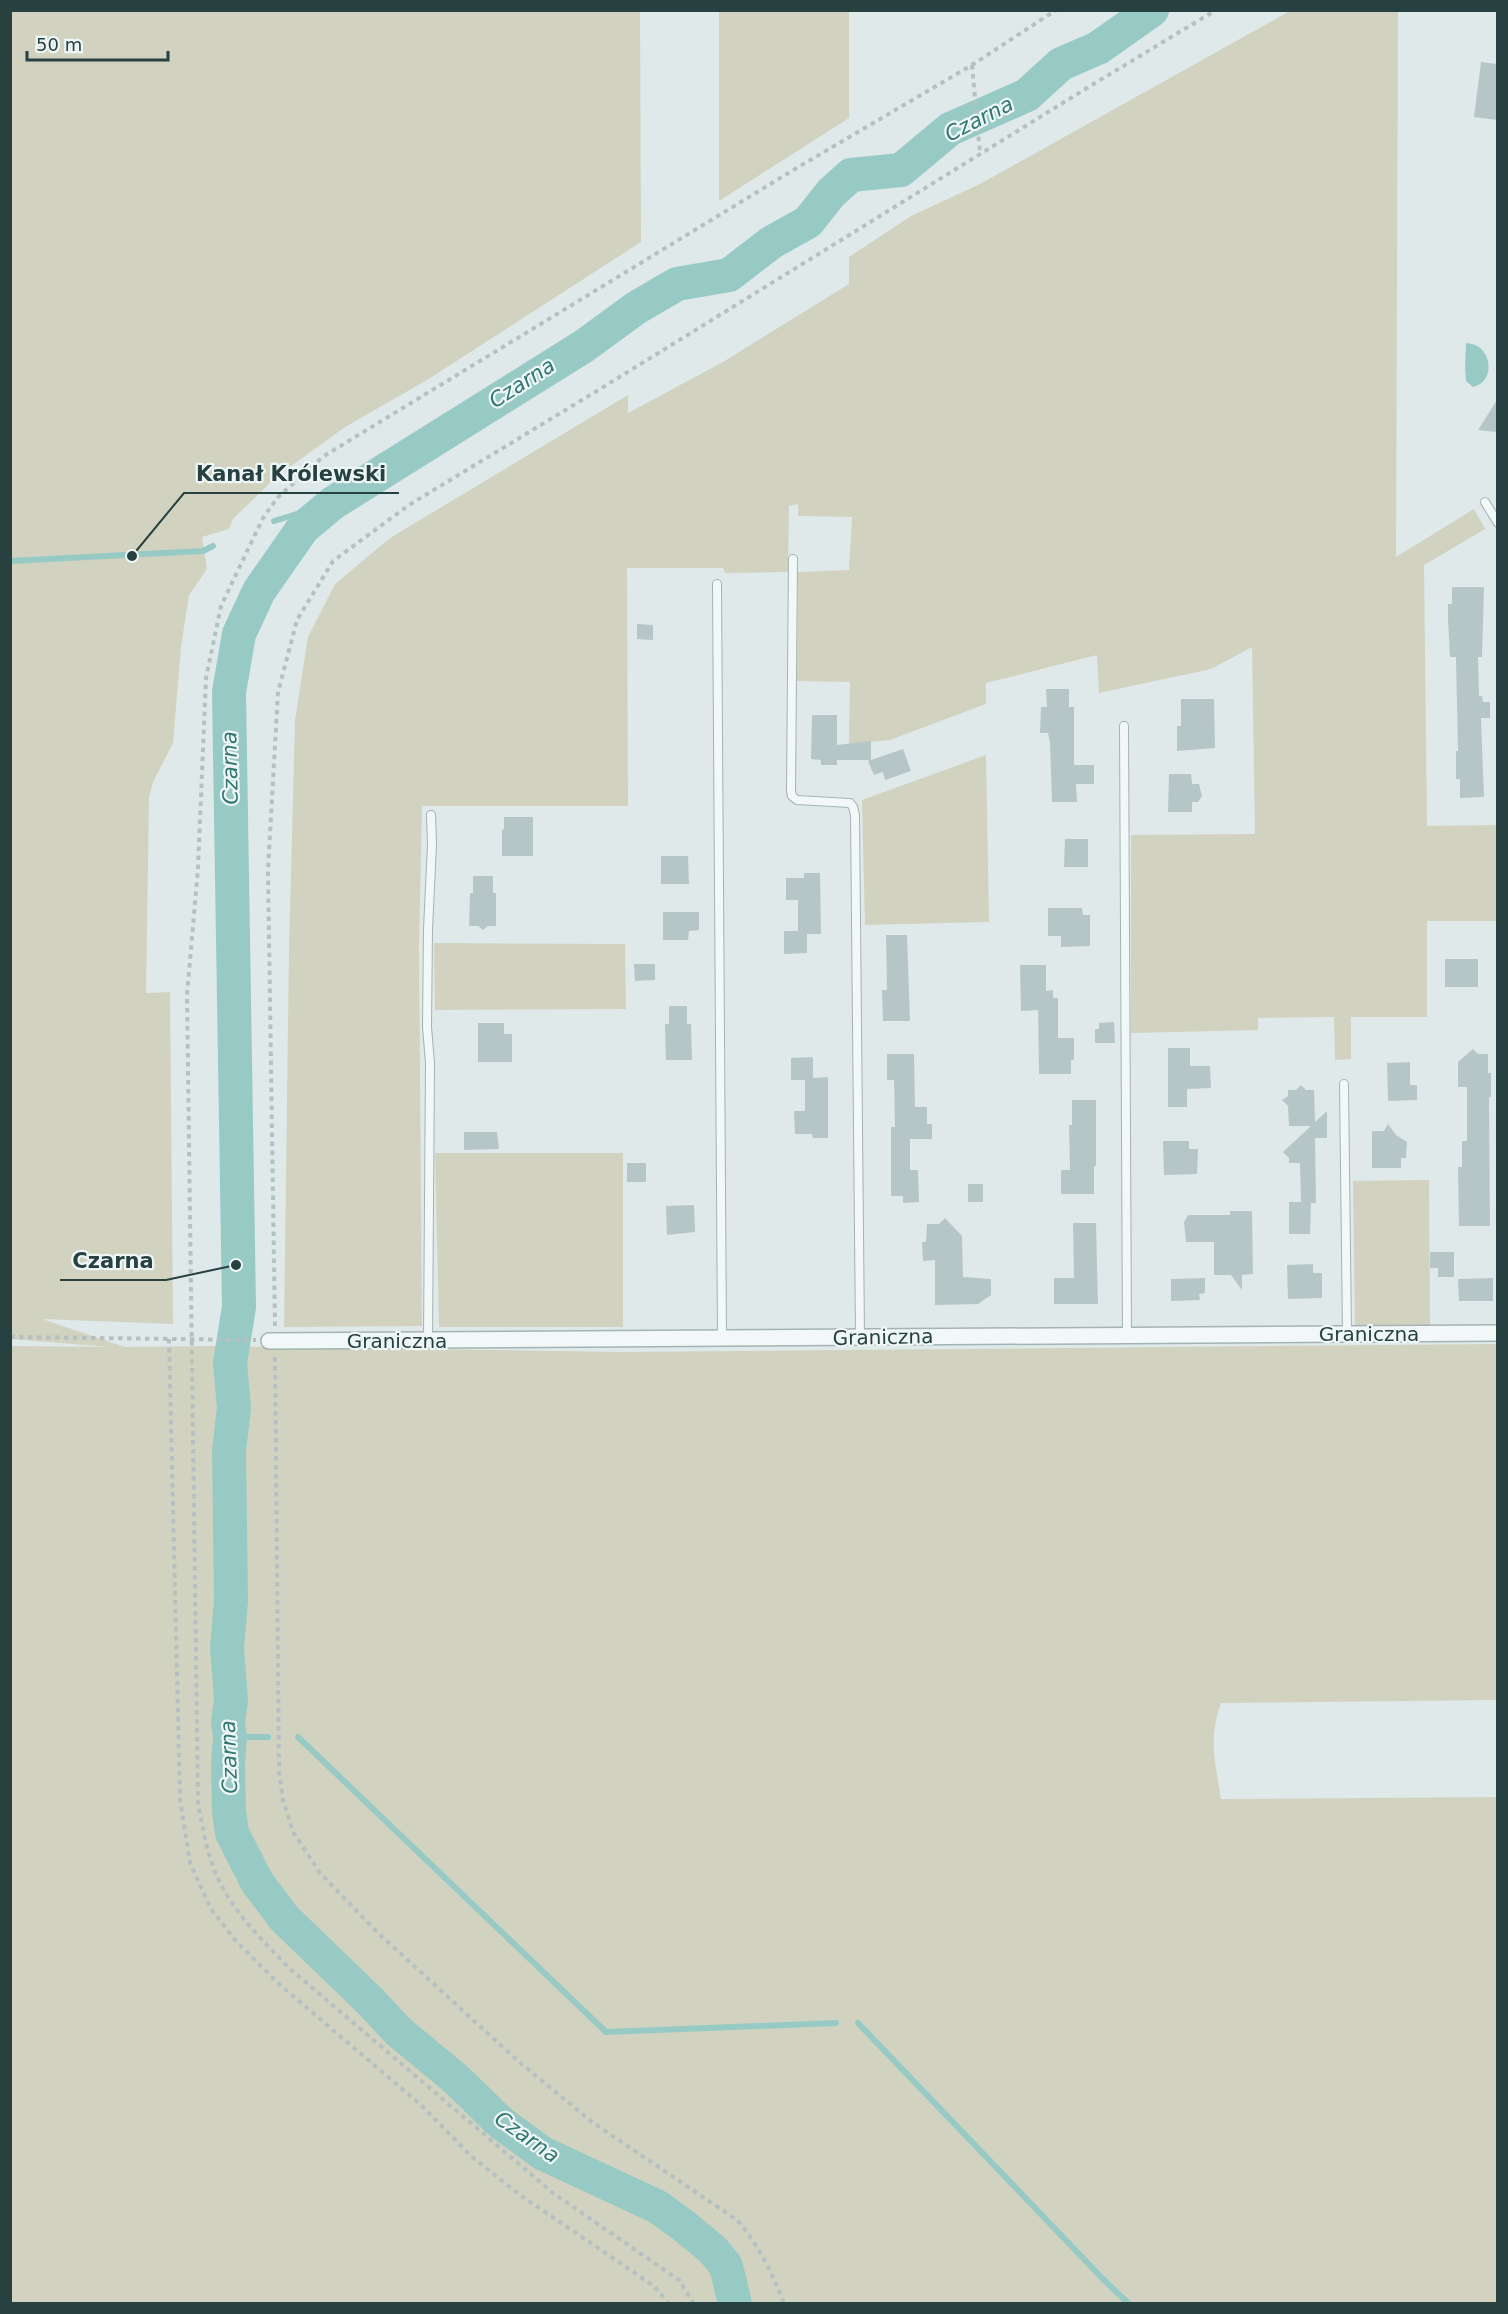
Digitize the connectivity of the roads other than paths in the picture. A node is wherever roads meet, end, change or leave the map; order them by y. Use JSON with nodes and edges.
{"nodes":[{"id":1,"x":1485,"y":502,"type":"dead end"},
{"id":2,"x":1497,"y":523,"type":"edge"},
{"id":3,"x":793,"y":560,"type":"dead end"},
{"id":4,"x":717,"y":584,"type":"dead end"},
{"id":5,"x":1124,"y":726,"type":"dead end"},
{"id":6,"x":431,"y":815,"type":"dead end"},
{"id":7,"x":1344,"y":1083,"type":"dead end"},
{"id":8,"x":1497,"y":1333,"type":"edge"},
{"id":9,"x":1347,"y":1334,"type":"junction"},
{"id":10,"x":1127,"y":1335,"type":"junction"},
{"id":11,"x":860,"y":1338,"type":"junction"},
{"id":12,"x":722,"y":1339,"type":"junction"},
{"id":13,"x":272,"y":1341,"type":"road end"},
{"id":14,"x":428,"y":1341,"type":"junction"}],
"edges":[{"from":1,"to":2,"type":"lane"},
{"from":3,"to":11,"type":"lane"},
{"from":4,"to":12,"type":"lane"},
{"from":5,"to":10,"type":"lane"},
{"from":6,"to":14,"type":"lane"},
{"from":7,"to":9,"type":"lane"},
{"from":8,"to":9,"type":"street","name":"Graniczna"},
{"from":9,"to":10,"type":"street","name":"Graniczna"},
{"from":10,"to":11,"type":"street","name":"Graniczna"},
{"from":11,"to":12,"type":"street","name":"Graniczna"},
{"from":12,"to":14,"type":"street","name":"Graniczna"},
{"from":13,"to":14,"type":"street","name":"Graniczna"}]}
